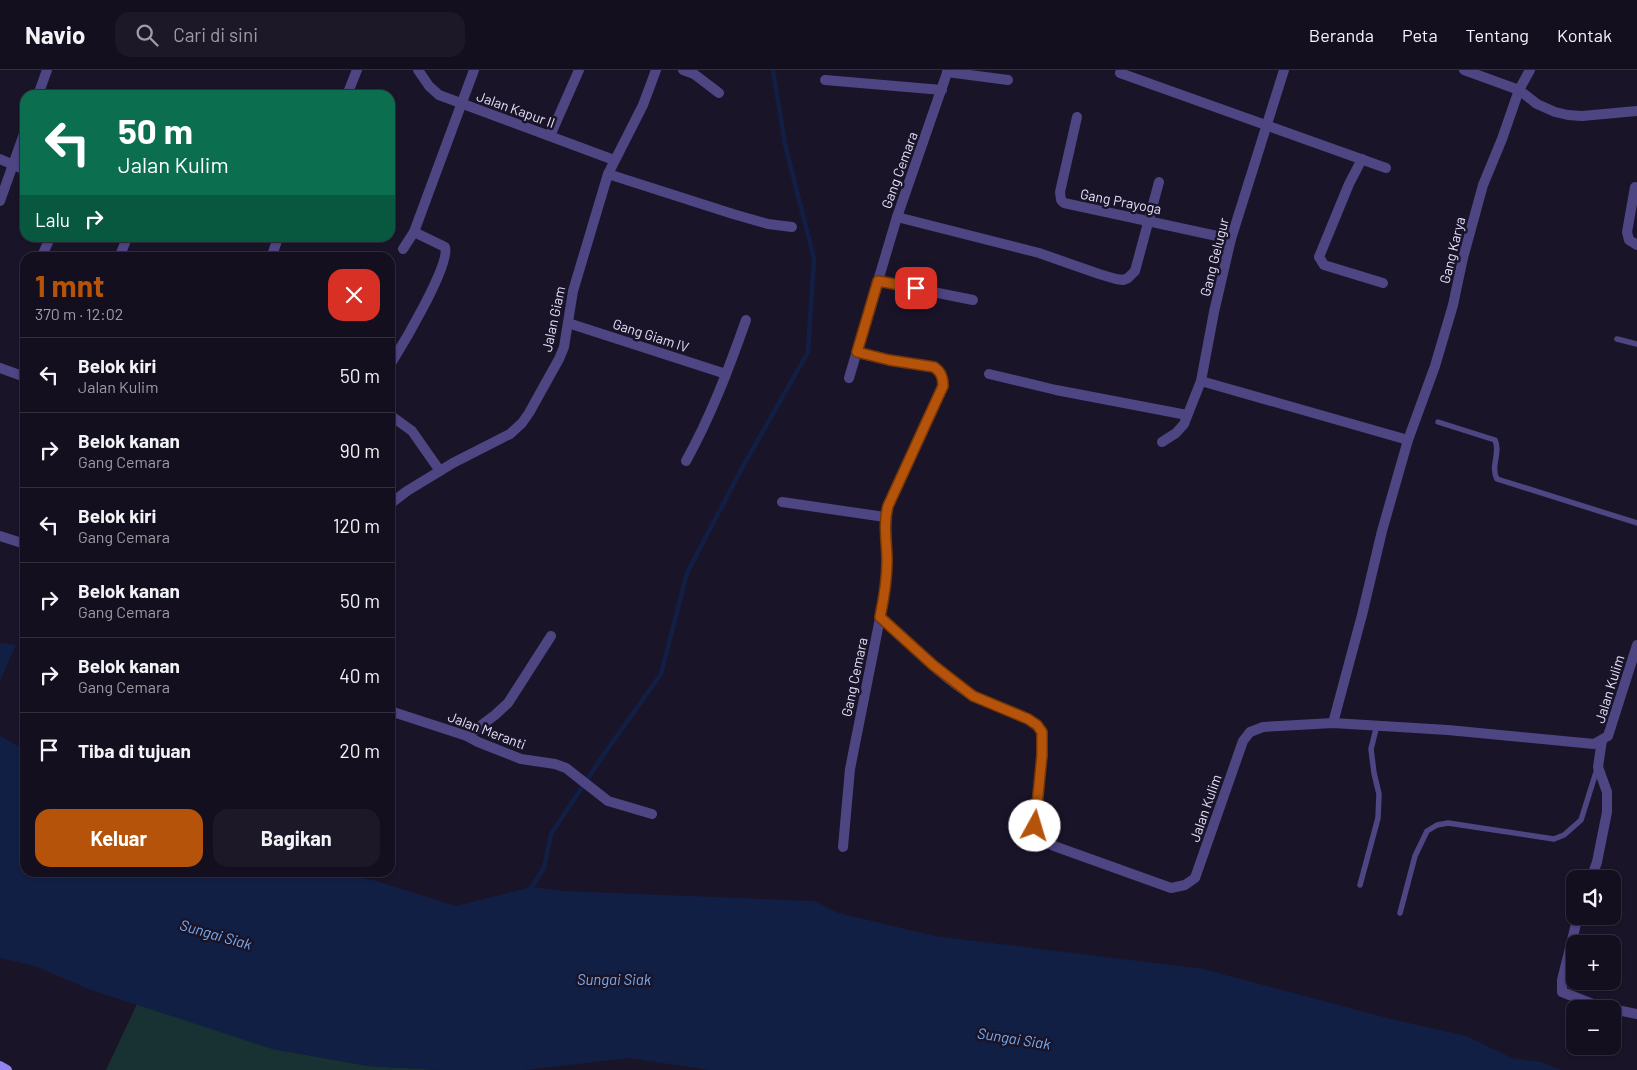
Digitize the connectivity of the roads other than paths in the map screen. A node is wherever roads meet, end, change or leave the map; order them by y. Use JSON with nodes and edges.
{"nodes":[{"id":1,"x":47,"y":70,"type":"edge"},
{"id":2,"x":357,"y":70,"type":"edge"},
{"id":3,"x":418,"y":70,"type":"edge"},
{"id":4,"x":474,"y":70,"type":"edge"},
{"id":5,"x":579,"y":70,"type":"edge"},
{"id":6,"x":656,"y":70,"type":"edge"},
{"id":7,"x":683,"y":70,"type":"edge"},
{"id":8,"x":1284,"y":70,"type":"edge"},
{"id":9,"x":1464,"y":70,"type":"edge"},
{"id":10,"x":1530,"y":70,"type":"edge"},
{"id":11,"x":948,"y":71,"type":"edge"},
{"id":12,"x":695,"y":72,"type":"edge"},
{"id":13,"x":1120,"y":73,"type":"dead end"},
{"id":14,"x":825,"y":80,"type":"dead end"},
{"id":15,"x":1008,"y":80,"type":"dead end"},
{"id":16,"x":40,"y":90,"type":"edge"},
{"id":17,"x":349,"y":90,"type":"edge"},
{"id":18,"x":942,"y":90,"type":"junction"},
{"id":19,"x":1519,"y":90,"type":"junction"},
{"id":20,"x":719,"y":93,"type":"dead end"},
{"id":21,"x":462,"y":104,"type":"junction"},
{"id":22,"x":1637,"y":111,"type":"edge"},
{"id":23,"x":1078,"y":117,"type":"dead end"},
{"id":24,"x":1267,"y":125,"type":"junction"},
{"id":25,"x":550,"y":136,"type":"junction"},
{"id":26,"x":20,"y":145,"type":"edge"},
{"id":27,"x":0,"y":159,"type":"edge"},
{"id":28,"x":1362,"y":159,"type":"junction"},
{"id":29,"x":614,"y":160,"type":"junction"},
{"id":30,"x":13,"y":164,"type":"junction"},
{"id":31,"x":20,"y":168,"type":"edge"},
{"id":32,"x":1386,"y":168,"type":"dead end"},
{"id":33,"x":608,"y":174,"type":"junction"},
{"id":34,"x":1159,"y":182,"type":"dead end"},
{"id":35,"x":1635,"y":187,"type":"dead end"},
{"id":36,"x":0,"y":201,"type":"edge"},
{"id":37,"x":897,"y":217,"type":"junction"},
{"id":38,"x":1149,"y":220,"type":"junction"},
{"id":39,"x":792,"y":227,"type":"dead end"},
{"id":40,"x":414,"y":232,"type":"junction"},
{"id":41,"x":1231,"y":239,"type":"junction"},
{"id":42,"x":1637,"y":245,"type":"edge"},
{"id":43,"x":403,"y":249,"type":"dead end"},
{"id":44,"x":878,"y":281,"type":"junction"},
{"id":45,"x":1383,"y":283,"type":"dead end"},
{"id":46,"x":974,"y":300,"type":"dead end"},
{"id":47,"x":746,"y":320,"type":"dead end"},
{"id":48,"x":568,"y":323,"type":"junction"},
{"id":49,"x":1617,"y":339,"type":"dead end"},
{"id":50,"x":1637,"y":344,"type":"edge"},
{"id":51,"x":857,"y":352,"type":"junction"},
{"id":52,"x":395,"y":357,"type":"edge"},
{"id":53,"x":0,"y":368,"type":"edge"},
{"id":54,"x":726,"y":374,"type":"junction"},
{"id":55,"x":990,"y":374,"type":"dead end"},
{"id":56,"x":20,"y":375,"type":"edge"},
{"id":57,"x":849,"y":378,"type":"dead end"},
{"id":58,"x":1201,"y":381,"type":"junction"},
{"id":59,"x":1187,"y":415,"type":"junction"},
{"id":60,"x":395,"y":419,"type":"edge"},
{"id":61,"x":1438,"y":422,"type":"dead end"},
{"id":62,"x":1408,"y":440,"type":"junction"},
{"id":63,"x":1162,"y":442,"type":"dead end"},
{"id":64,"x":686,"y":461,"type":"dead end"},
{"id":65,"x":440,"y":471,"type":"junction"},
{"id":66,"x":395,"y":499,"type":"edge"},
{"id":67,"x":782,"y":502,"type":"dead end"},
{"id":68,"x":884,"y":517,"type":"junction"},
{"id":69,"x":1637,"y":523,"type":"edge"},
{"id":70,"x":0,"y":536,"type":"edge"},
{"id":71,"x":20,"y":542,"type":"edge"},
{"id":72,"x":880,"y":617,"type":"junction"},
{"id":73,"x":551,"y":636,"type":"dead end"},
{"id":74,"x":1637,"y":645,"type":"edge"},
{"id":75,"x":395,"y":713,"type":"edge"},
{"id":76,"x":1333,"y":723,"type":"junction"},
{"id":77,"x":1377,"y":726,"type":"junction"},
{"id":78,"x":467,"y":736,"type":"junction"},
{"id":79,"x":1602,"y":740,"type":"junction"},
{"id":80,"x":1598,"y":767,"type":"junction"},
{"id":81,"x":652,"y":814,"type":"dead end"},
{"id":82,"x":843,"y":847,"type":"dead end"},
{"id":83,"x":1594,"y":870,"type":"edge"},
{"id":84,"x":1360,"y":885,"type":"dead end"},
{"id":85,"x":1400,"y":912,"type":"dead end"},
{"id":86,"x":1576,"y":925,"type":"edge"},
{"id":87,"x":1583,"y":1000,"type":"edge"},
{"id":88,"x":1621,"y":1011,"type":"edge"},
{"id":89,"x":1637,"y":1014,"type":"edge"},
{"id":90,"x":0,"y":1066,"type":"edge"},
{"id":91,"x":7,"y":1070,"type":"edge"}],
"edges":[{"from":1,"to":16,"type":"street"},
{"from":2,"to":17,"type":"street"},
{"from":3,"to":21,"type":"street","name":"Jalan Kapur II"},
{"from":4,"to":21,"type":"street"},
{"from":5,"to":25,"type":"street"},
{"from":6,"to":29,"type":"street","name":"Jalan Giam"},
{"from":7,"to":12,"type":"street"},
{"from":8,"to":24,"type":"street","name":"Gang Gelugur"},
{"from":9,"to":19,"type":"street"},
{"from":10,"to":19,"type":"street","name":"Gang Karya"},
{"from":11,"to":15,"type":"street"},
{"from":11,"to":18,"type":"street","name":"Gang Cemara"},
{"from":12,"to":20,"type":"street"},
{"from":13,"to":24,"type":"street"},
{"from":14,"to":18,"type":"street"},
{"from":18,"to":37,"type":"street","name":"Gang Cemara"},
{"from":19,"to":22,"type":"street"},
{"from":19,"to":62,"type":"street","name":"Gang Karya"},
{"from":21,"to":25,"type":"street","name":"Jalan Kapur II"},
{"from":21,"to":40,"type":"street"},
{"from":23,"to":38,"type":"street","name":"Gang Prayoga"},
{"from":24,"to":28,"type":"street"},
{"from":24,"to":41,"type":"street","name":"Gang Gelugur"},
{"from":25,"to":29,"type":"street","name":"Jalan Kapur II"},
{"from":26,"to":30,"type":"street"},
{"from":27,"to":30,"type":"street"},
{"from":28,"to":32,"type":"street"},
{"from":28,"to":45,"type":"street"},
{"from":29,"to":33,"type":"street","name":"Jalan Giam"},
{"from":30,"to":31,"type":"street"},
{"from":30,"to":36,"type":"street"},
{"from":33,"to":39,"type":"street"},
{"from":33,"to":48,"type":"street","name":"Jalan Giam"},
{"from":34,"to":38,"type":"street"},
{"from":35,"to":42,"type":"street"},
{"from":37,"to":38,"type":"street"},
{"from":37,"to":44,"type":"street","name":"Gang Cemara"},
{"from":38,"to":41,"type":"street","name":"Gang Prayoga"},
{"from":40,"to":43,"type":"street"},
{"from":40,"to":52,"type":"street"},
{"from":41,"to":58,"type":"street","name":"Gang Gelugur"},
{"from":44,"to":46,"type":"street"},
{"from":44,"to":51,"type":"street","name":"Gang Cemara"},
{"from":47,"to":54,"type":"street"},
{"from":48,"to":54,"type":"street","name":"Gang Giam IV"},
{"from":48,"to":65,"type":"street","name":"Jalan Giam"},
{"from":49,"to":50,"type":"lane"},
{"from":51,"to":57,"type":"street","name":"Gang Cemara"},
{"from":51,"to":68,"type":"street","name":"Gang Cemara"},
{"from":53,"to":56,"type":"street"},
{"from":54,"to":64,"type":"street"},
{"from":55,"to":59,"type":"street"},
{"from":58,"to":59,"type":"street","name":"Gang Gelugur"},
{"from":58,"to":62,"type":"street"},
{"from":59,"to":63,"type":"street","name":"Gang Gelugur"},
{"from":60,"to":65,"type":"street"},
{"from":61,"to":69,"type":"lane"},
{"from":62,"to":76,"type":"street","name":"Gang Karya"},
{"from":65,"to":66,"type":"street","name":"Jalan Giam"},
{"from":67,"to":68,"type":"street"},
{"from":68,"to":72,"type":"street","name":"Gang Cemara"},
{"from":70,"to":71,"type":"street"},
{"from":72,"to":76,"type":"street","name":"Jalan Kulim"},
{"from":72,"to":82,"type":"street","name":"Gang Cemara"},
{"from":73,"to":78,"type":"street"},
{"from":74,"to":79,"type":"street","name":"Jalan Kulim"},
{"from":75,"to":78,"type":"street","name":"Jalan Meranti"},
{"from":76,"to":77,"type":"street","name":"Jalan Kulim"},
{"from":77,"to":79,"type":"street","name":"Jalan Kulim"},
{"from":77,"to":84,"type":"lane"},
{"from":78,"to":81,"type":"street","name":"Jalan Meranti"},
{"from":79,"to":80,"type":"street"},
{"from":80,"to":83,"type":"street"},
{"from":80,"to":85,"type":"lane"},
{"from":86,"to":87,"type":"street"},
{"from":88,"to":89,"type":"street"},
{"from":90,"to":91,"type":"main road"}]}
